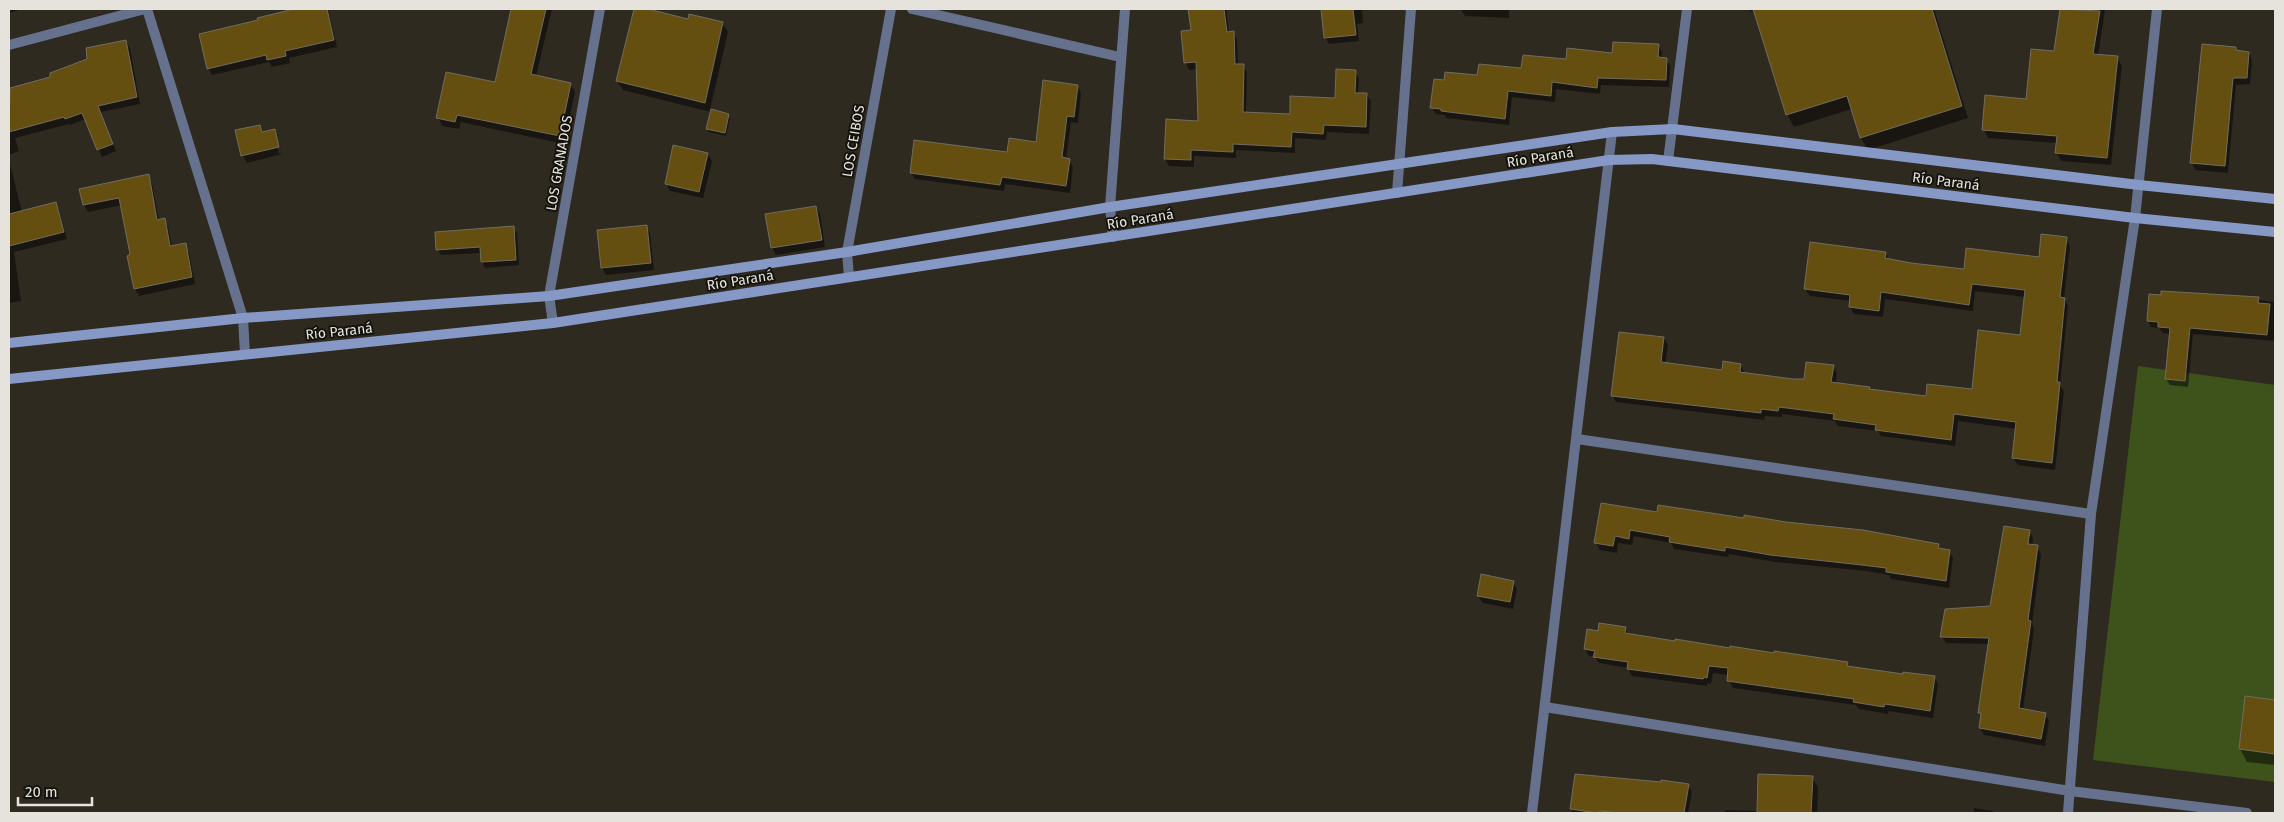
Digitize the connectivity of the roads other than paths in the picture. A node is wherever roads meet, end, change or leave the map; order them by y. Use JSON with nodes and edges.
{"nodes":[{"id":1,"x":146,"y":9,"type":"edge"},
{"id":2,"x":600,"y":9,"type":"edge"},
{"id":3,"x":891,"y":9,"type":"edge"},
{"id":4,"x":912,"y":9,"type":"edge"},
{"id":5,"x":1125,"y":9,"type":"edge"},
{"id":6,"x":1411,"y":9,"type":"edge"},
{"id":7,"x":1687,"y":9,"type":"edge"},
{"id":8,"x":2157,"y":9,"type":"edge"},
{"id":9,"x":9,"y":45,"type":"edge"},
{"id":10,"x":1120,"y":57,"type":"junction"},
{"id":11,"x":1673,"y":129,"type":"junction"},
{"id":12,"x":1612,"y":132,"type":"junction"},
{"id":13,"x":1609,"y":160,"type":"junction"},
{"id":14,"x":1668,"y":161,"type":"junction"},
{"id":15,"x":1400,"y":164,"type":"junction"},
{"id":16,"x":2139,"y":185,"type":"junction"},
{"id":17,"x":1397,"y":193,"type":"junction"},
{"id":18,"x":2275,"y":199,"type":"edge"},
{"id":19,"x":1110,"y":208,"type":"junction"},
{"id":20,"x":2135,"y":218,"type":"junction"},
{"id":21,"x":2275,"y":232,"type":"edge"},
{"id":22,"x":1113,"y":237,"type":"junction"},
{"id":23,"x":847,"y":252,"type":"junction"},
{"id":24,"x":849,"y":278,"type":"junction"},
{"id":25,"x":549,"y":296,"type":"junction"},
{"id":26,"x":243,"y":318,"type":"junction"},
{"id":27,"x":553,"y":323,"type":"junction"},
{"id":28,"x":9,"y":343,"type":"edge"},
{"id":29,"x":245,"y":354,"type":"junction"},
{"id":30,"x":9,"y":378,"type":"edge"},
{"id":31,"x":1577,"y":439,"type":"junction"},
{"id":32,"x":2092,"y":514,"type":"junction"},
{"id":33,"x":1545,"y":708,"type":"junction"},
{"id":34,"x":2070,"y":791,"type":"junction"},
{"id":35,"x":1532,"y":813,"type":"edge"},
{"id":36,"x":2068,"y":813,"type":"edge"},
{"id":37,"x":2247,"y":813,"type":"edge"}],
"edges":[{"from":1,"to":9,"type":"street"},
{"from":1,"to":26,"type":"street"},
{"from":2,"to":25,"type":"street","name":"LOS GRANADOS"},
{"from":3,"to":23,"type":"street","name":"LOS CEIBOS"},
{"from":4,"to":10,"type":"street"},
{"from":5,"to":10,"type":"street"},
{"from":6,"to":15,"type":"street"},
{"from":7,"to":11,"type":"street"},
{"from":8,"to":16,"type":"street"},
{"from":10,"to":19,"type":"street"},
{"from":11,"to":12,"type":"street","name":"Río Paraná"},
{"from":11,"to":14,"type":"street"},
{"from":11,"to":16,"type":"street","name":"Río Paraná"},
{"from":12,"to":13,"type":"street"},
{"from":12,"to":15,"type":"street","name":"Río Paraná"},
{"from":13,"to":14,"type":"street","name":"Río Paraná"},
{"from":13,"to":17,"type":"street","name":"Río Paraná"},
{"from":13,"to":31,"type":"street"},
{"from":14,"to":20,"type":"street","name":"Río Paraná"},
{"from":15,"to":17,"type":"street"},
{"from":15,"to":19,"type":"street","name":"Río Paraná"},
{"from":16,"to":18,"type":"street","name":"Río Paraná"},
{"from":16,"to":20,"type":"street"},
{"from":17,"to":22,"type":"street","name":"Río Paraná"},
{"from":19,"to":22,"type":"street"},
{"from":19,"to":23,"type":"street","name":"Río Paraná"},
{"from":20,"to":21,"type":"street","name":"Río Paraná"},
{"from":20,"to":32,"type":"street"},
{"from":22,"to":24,"type":"street","name":"Río Paraná"},
{"from":23,"to":24,"type":"street","name":"LOS CEIBOS"},
{"from":23,"to":25,"type":"street","name":"Río Paraná"},
{"from":24,"to":27,"type":"street","name":"Río Paraná"},
{"from":25,"to":26,"type":"street","name":"Río Paraná"},
{"from":25,"to":27,"type":"street","name":"LOS GRANADOS"},
{"from":26,"to":28,"type":"street","name":"Río Paraná"},
{"from":26,"to":29,"type":"street"},
{"from":27,"to":29,"type":"street","name":"Río Paraná"},
{"from":29,"to":30,"type":"street","name":"Río Paraná"},
{"from":31,"to":32,"type":"street"},
{"from":31,"to":33,"type":"street"},
{"from":32,"to":34,"type":"street"},
{"from":33,"to":34,"type":"street"},
{"from":33,"to":35,"type":"street"},
{"from":34,"to":36,"type":"street"},
{"from":34,"to":37,"type":"street"}]}
